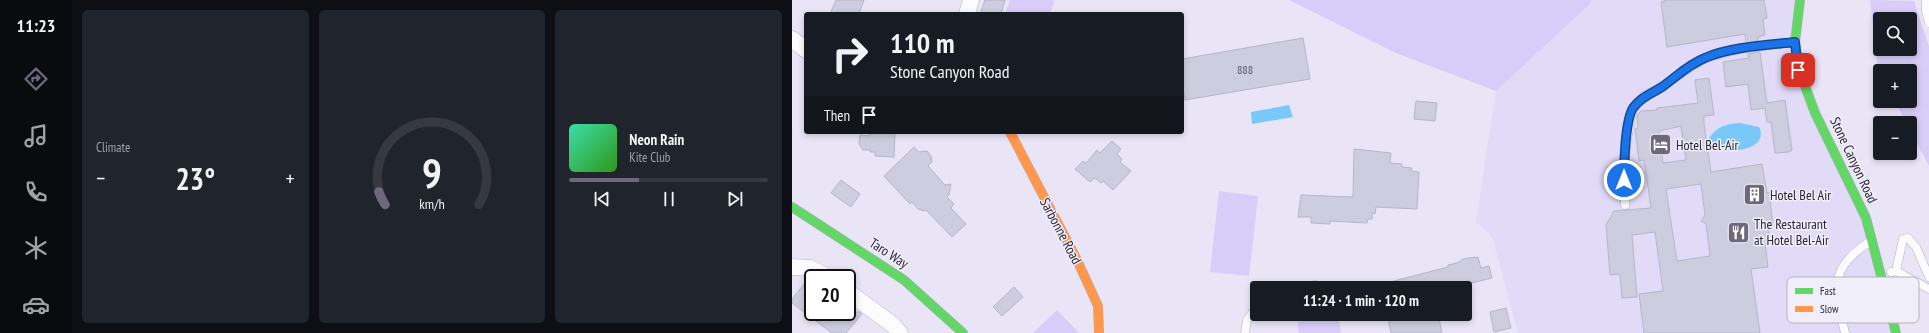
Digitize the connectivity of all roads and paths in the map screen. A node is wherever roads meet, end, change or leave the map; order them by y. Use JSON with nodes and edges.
{"nodes":[{"id":1,"x":971,"y":0,"type":"edge"},
{"id":2,"x":1800,"y":0,"type":"edge"},
{"id":3,"x":1926,"y":0,"type":"edge"},
{"id":4,"x":968,"y":12,"type":"edge"},
{"id":5,"x":1929,"y":23,"type":"edge"},
{"id":6,"x":792,"y":39,"type":"edge"},
{"id":7,"x":1795,"y":42,"type":"junction"},
{"id":8,"x":804,"y":48,"type":"edge"},
{"id":9,"x":1011,"y":134,"type":"edge"},
{"id":10,"x":1625,"y":205,"type":"dead end"},
{"id":11,"x":792,"y":207,"type":"edge"},
{"id":12,"x":1872,"y":240,"type":"junction"},
{"id":13,"x":792,"y":267,"type":"edge"},
{"id":14,"x":812,"y":269,"type":"edge"},
{"id":15,"x":1896,"y":271,"type":"junction"},
{"id":16,"x":1881,"y":275,"type":"joint"},
{"id":17,"x":1839,"y":277,"type":"edge"},
{"id":18,"x":1907,"y":277,"type":"edge"},
{"id":19,"x":1929,"y":277,"type":"edge"},
{"id":20,"x":1919,"y":284,"type":"edge"},
{"id":21,"x":1929,"y":289,"type":"edge"},
{"id":22,"x":856,"y":297,"type":"edge"},
{"id":23,"x":1250,"y":316,"type":"edge"},
{"id":24,"x":1843,"y":323,"type":"edge"},
{"id":25,"x":1893,"y":323,"type":"edge"},
{"id":26,"x":900,"y":333,"type":"edge"},
{"id":27,"x":963,"y":333,"type":"edge"},
{"id":28,"x":1099,"y":333,"type":"edge"},
{"id":29,"x":1245,"y":333,"type":"edge"},
{"id":30,"x":1845,"y":333,"type":"edge"},
{"id":31,"x":1896,"y":333,"type":"edge"}],
"edges":[{"from":1,"to":4,"type":"street"},
{"from":2,"to":7,"type":"street","name":"Stone Canyon Road"},
{"from":3,"to":5,"type":"lane"},
{"from":6,"to":8,"type":"street"},
{"from":7,"to":10,"type":"lane"},
{"from":7,"to":12,"type":"street","name":"Stone Canyon Road"},
{"from":9,"to":28,"type":"street","name":"Sarbonne Road"},
{"from":11,"to":27,"type":"street","name":"Taro Way"},
{"from":12,"to":16,"type":"street","name":"Stone Canyon Road"},
{"from":12,"to":17,"type":"lane"},
{"from":13,"to":14,"type":"street"},
{"from":15,"to":16,"type":"lane"},
{"from":15,"to":18,"type":"lane"},
{"from":15,"to":19,"type":"lane"},
{"from":20,"to":21,"type":"lane"},
{"from":22,"to":26,"type":"street"},
{"from":23,"to":29,"type":"lane"},
{"from":24,"to":30,"type":"lane"},
{"from":25,"to":31,"type":"street","name":"Stone Canyon Road"}]}
